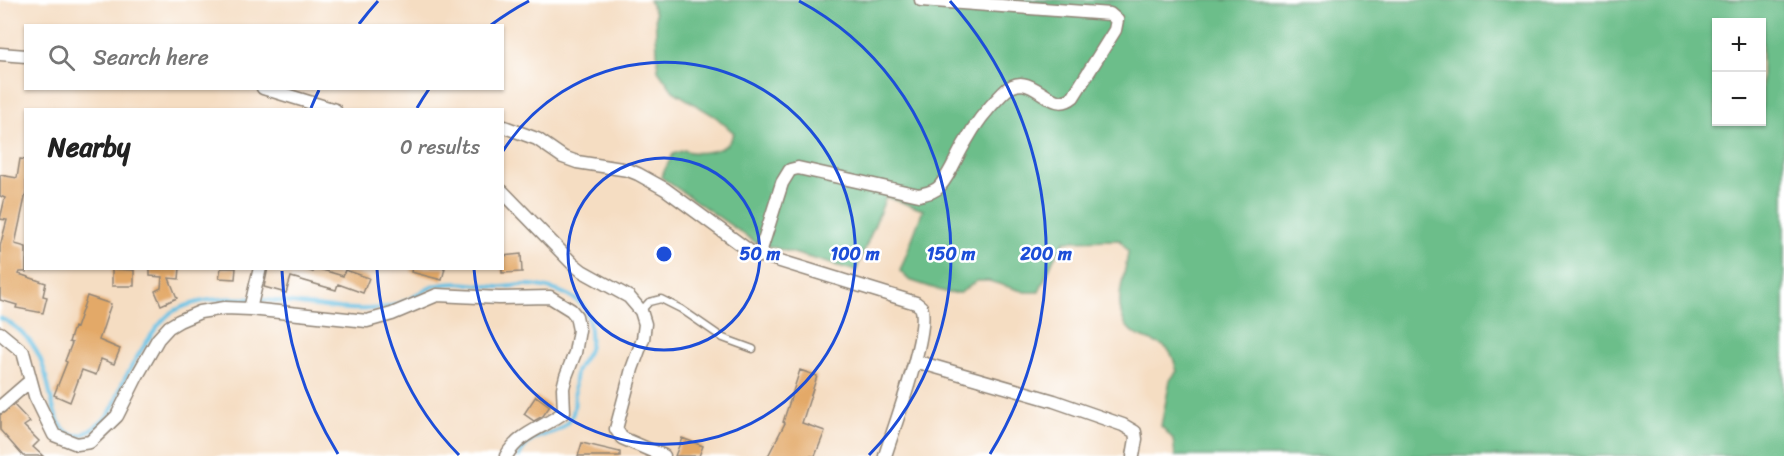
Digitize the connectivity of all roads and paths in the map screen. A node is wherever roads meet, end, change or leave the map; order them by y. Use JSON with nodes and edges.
{"nodes":[{"id":1,"x":921,"y":0,"type":"edge"},
{"id":2,"x":0,"y":54,"type":"edge"},
{"id":3,"x":24,"y":56,"type":"edge"},
{"id":4,"x":270,"y":90,"type":"edge"},
{"id":5,"x":328,"y":108,"type":"edge"},
{"id":6,"x":504,"y":127,"type":"edge"},
{"id":7,"x":504,"y":193,"type":"edge"},
{"id":8,"x":504,"y":204,"type":"edge"},
{"id":9,"x":517,"y":206,"type":"junction"},
{"id":10,"x":759,"y":256,"type":"junction"},
{"id":11,"x":260,"y":270,"type":"edge"},
{"id":12,"x":251,"y":304,"type":"junction"},
{"id":13,"x":641,"y":311,"type":"junction"},
{"id":14,"x":0,"y":333,"type":"edge"},
{"id":15,"x":753,"y":349,"type":"dead end"},
{"id":16,"x":915,"y":361,"type":"junction"},
{"id":17,"x":30,"y":381,"type":"junction"},
{"id":18,"x":0,"y":407,"type":"edge"},
{"id":19,"x":506,"y":456,"type":"edge"},
{"id":20,"x":664,"y":456,"type":"edge"},
{"id":21,"x":885,"y":456,"type":"edge"},
{"id":22,"x":1133,"y":456,"type":"edge"}],
"edges":[{"from":1,"to":10,"type":"street"},
{"from":2,"to":3,"type":"street"},
{"from":4,"to":5,"type":"street"},
{"from":6,"to":10,"type":"street"},
{"from":7,"to":9,"type":"street"},
{"from":8,"to":9,"type":"street"},
{"from":9,"to":13,"type":"street"},
{"from":10,"to":16,"type":"street"},
{"from":11,"to":12,"type":"street"},
{"from":12,"to":17,"type":"street"},
{"from":12,"to":19,"type":"street"},
{"from":13,"to":15,"type":"lane"},
{"from":13,"to":20,"type":"street"},
{"from":14,"to":17,"type":"street"},
{"from":16,"to":21,"type":"street"},
{"from":16,"to":22,"type":"street"},
{"from":17,"to":18,"type":"street"}]}
